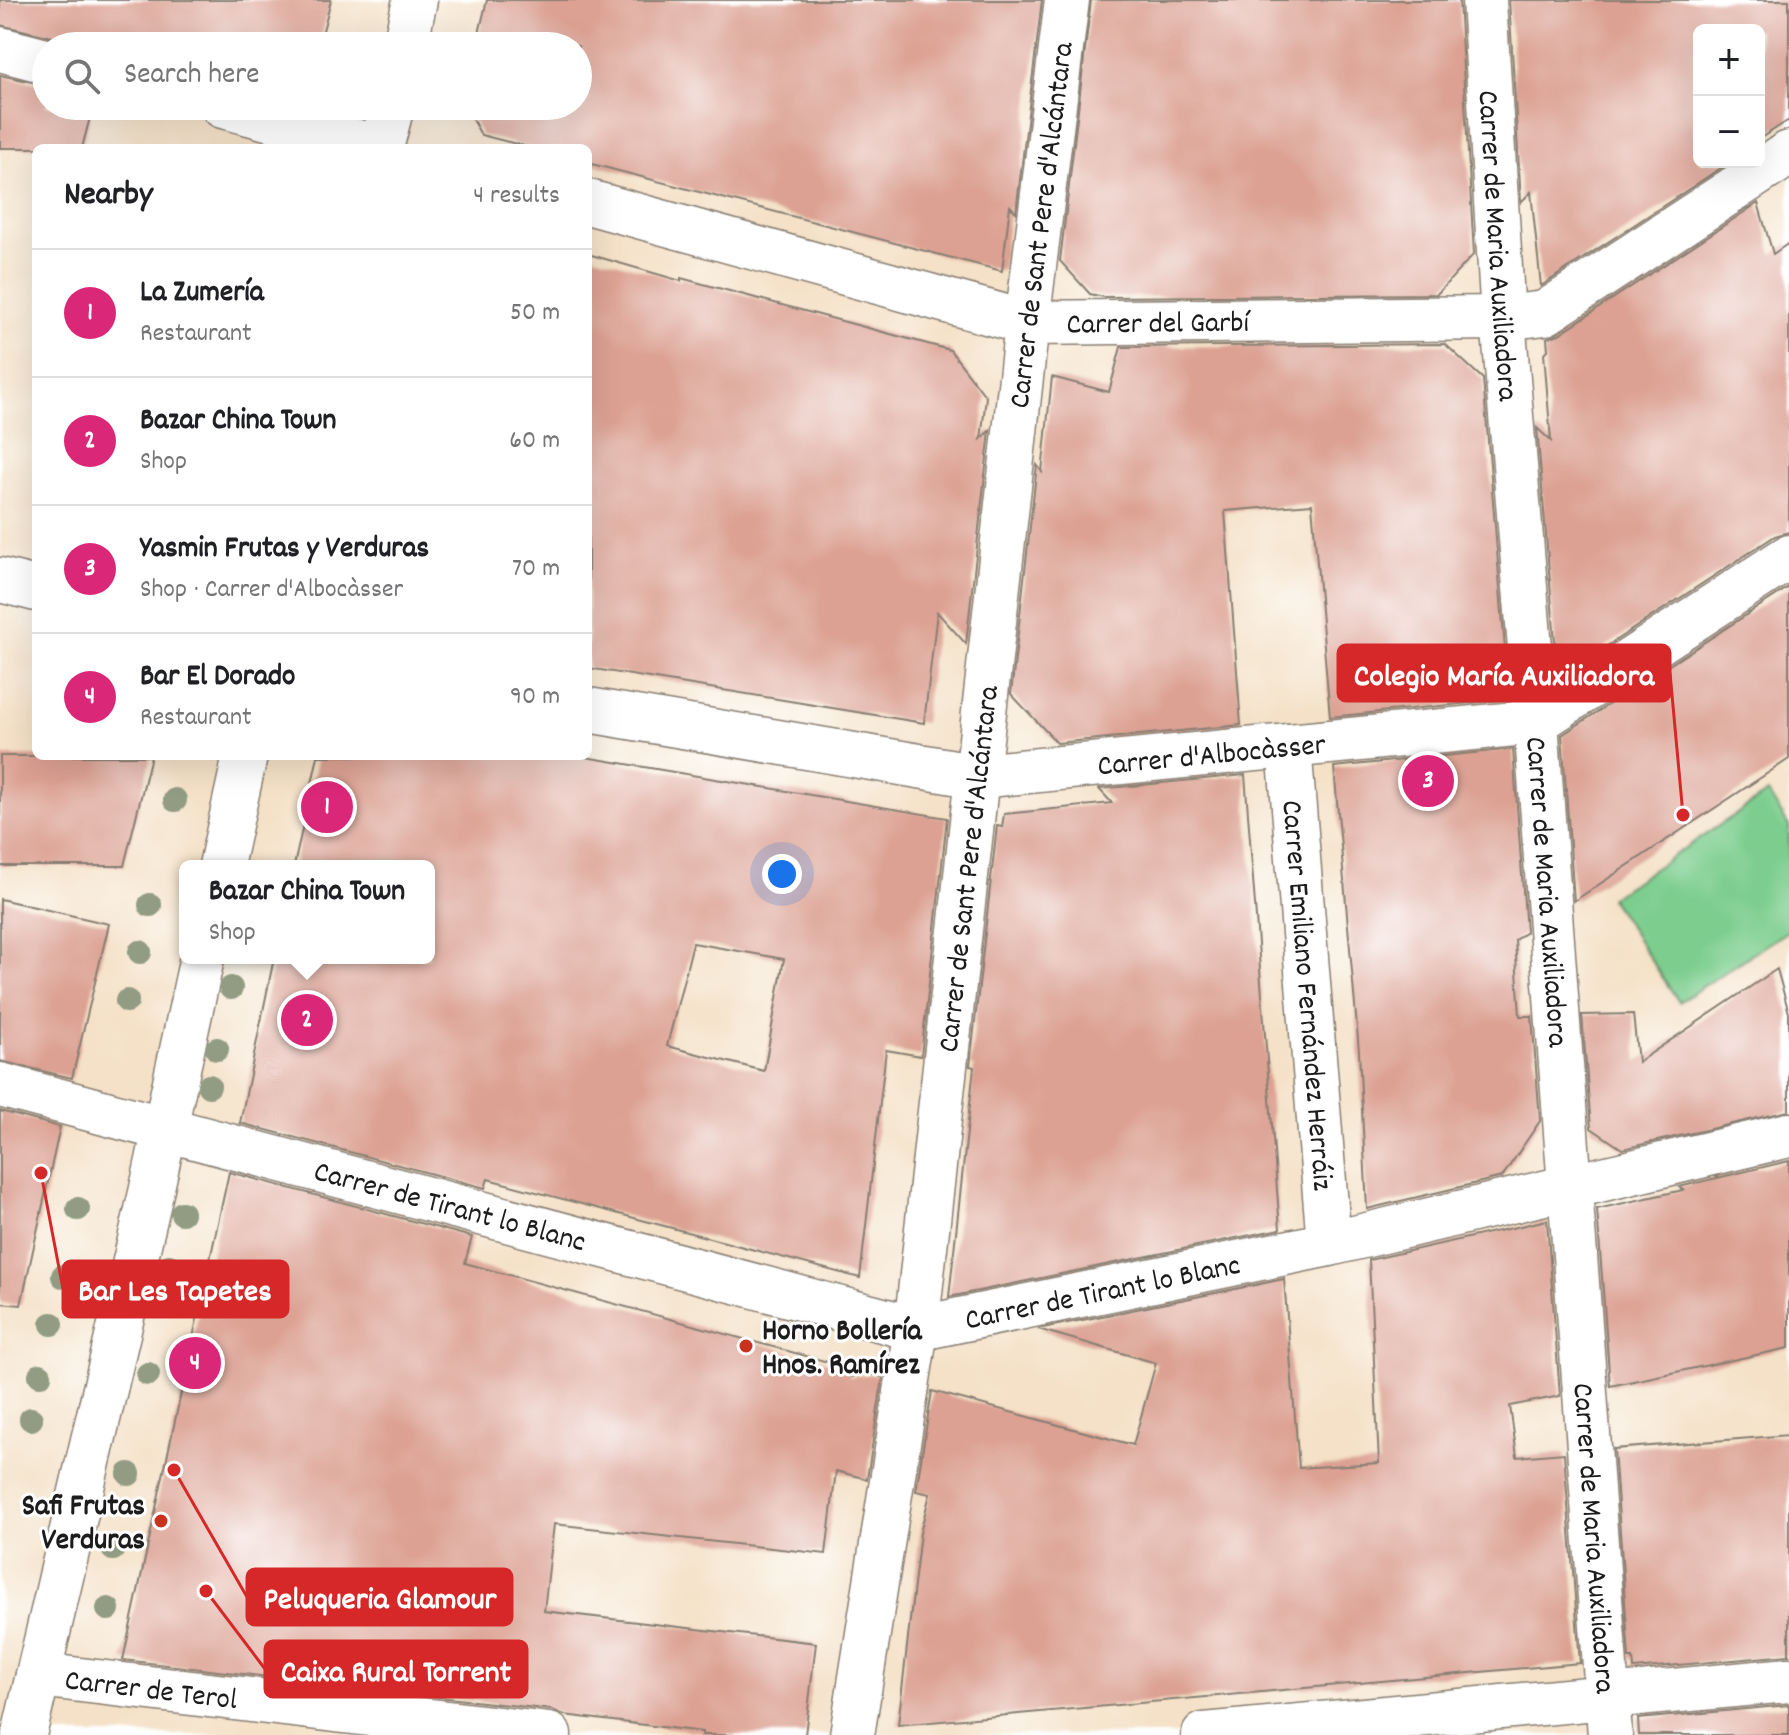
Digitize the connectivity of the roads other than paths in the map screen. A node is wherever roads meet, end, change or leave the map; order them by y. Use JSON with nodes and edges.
{"nodes":[{"id":1,"x":415,"y":0,"type":"edge"},
{"id":2,"x":1067,"y":0,"type":"edge"},
{"id":3,"x":1484,"y":0,"type":"edge"},
{"id":4,"x":408,"y":32,"type":"edge"},
{"id":5,"x":0,"y":49,"type":"edge"},
{"id":6,"x":32,"y":57,"type":"edge"},
{"id":7,"x":275,"y":120,"type":"edge"},
{"id":8,"x":388,"y":120,"type":"edge"},
{"id":9,"x":365,"y":144,"type":"edge"},
{"id":10,"x":381,"y":144,"type":"edge"},
{"id":11,"x":1789,"y":153,"type":"edge"},
{"id":12,"x":592,"y":203,"type":"edge"},
{"id":13,"x":1503,"y":318,"type":"junction"},
{"id":14,"x":1027,"y":323,"type":"junction"},
{"id":15,"x":1789,"y":557,"type":"edge"},
{"id":16,"x":0,"y":580,"type":"edge"},
{"id":17,"x":32,"y":588,"type":"edge"},
{"id":18,"x":592,"y":711,"type":"edge"},
{"id":19,"x":1536,"y":722,"type":"junction"},
{"id":20,"x":1289,"y":746,"type":"junction"},
{"id":21,"x":244,"y":760,"type":"edge"},
{"id":22,"x":978,"y":776,"type":"junction"},
{"id":23,"x":222,"y":860,"type":"edge"},
{"id":24,"x":201,"y":964,"type":"edge"},
{"id":25,"x":0,"y":1085,"type":"edge"},
{"id":26,"x":166,"y":1129,"type":"junction"},
{"id":27,"x":1789,"y":1135,"type":"edge"},
{"id":28,"x":1569,"y":1189,"type":"junction"},
{"id":29,"x":1329,"y":1244,"type":"junction"},
{"id":30,"x":916,"y":1329,"type":"junction"},
{"id":31,"x":38,"y":1675,"type":"junction"},
{"id":32,"x":1789,"y":1680,"type":"edge"},
{"id":33,"x":1609,"y":1715,"type":"edge"},
{"id":34,"x":24,"y":1735,"type":"edge"},
{"id":35,"x":549,"y":1735,"type":"edge"},
{"id":36,"x":852,"y":1735,"type":"edge"},
{"id":37,"x":1204,"y":1735,"type":"edge"}],
"edges":[{"from":1,"to":4,"type":"street"},
{"from":2,"to":14,"type":"street","name":"Carrer de Sant Pere d'Alcántara"},
{"from":3,"to":13,"type":"street","name":"Carrer de Maria Auxiliadora"},
{"from":5,"to":6,"type":"street"},
{"from":7,"to":9,"type":"street"},
{"from":8,"to":10,"type":"street"},
{"from":11,"to":13,"type":"street","name":"Carrer del Garbí"},
{"from":12,"to":14,"type":"street","name":"Carrer del Garbí"},
{"from":13,"to":14,"type":"street","name":"Carrer del Garbí"},
{"from":13,"to":19,"type":"street","name":"Carrer de Maria Auxiliadora"},
{"from":14,"to":22,"type":"street","name":"Carrer de Sant Pere d'Alcántara"},
{"from":15,"to":19,"type":"street","name":"Carrer d'Albocàsser"},
{"from":16,"to":17,"type":"street"},
{"from":18,"to":22,"type":"street","name":"Carrer d'Albocàsser"},
{"from":19,"to":20,"type":"street","name":"Carrer d'Albocàsser"},
{"from":19,"to":28,"type":"street","name":"Carrer de Maria Auxiliadora"},
{"from":20,"to":22,"type":"street","name":"Carrer d'Albocàsser"},
{"from":20,"to":29,"type":"street","name":"Carrer Emiliano Fernández Herráiz"},
{"from":21,"to":23,"type":"street"},
{"from":22,"to":30,"type":"street","name":"Carrer de Sant Pere d'Alcántara"},
{"from":24,"to":26,"type":"street"},
{"from":25,"to":26,"type":"street","name":"Carrer de Tirant lo Blanc"},
{"from":26,"to":30,"type":"street","name":"Carrer de Tirant lo Blanc"},
{"from":26,"to":31,"type":"street"},
{"from":27,"to":28,"type":"street","name":"Carrer de Tirant lo Blanc"},
{"from":28,"to":29,"type":"street","name":"Carrer de Tirant lo Blanc"},
{"from":28,"to":33,"type":"street","name":"Carrer de Maria Auxiliadora"},
{"from":29,"to":30,"type":"street","name":"Carrer de Tirant lo Blanc"},
{"from":30,"to":36,"type":"street","name":"Carrer de Sant Pere d'Alcántara"},
{"from":31,"to":34,"type":"street"},
{"from":31,"to":35,"type":"street","name":"Carrer de Terol"},
{"from":32,"to":33,"type":"street"},
{"from":33,"to":37,"type":"street"}]}
